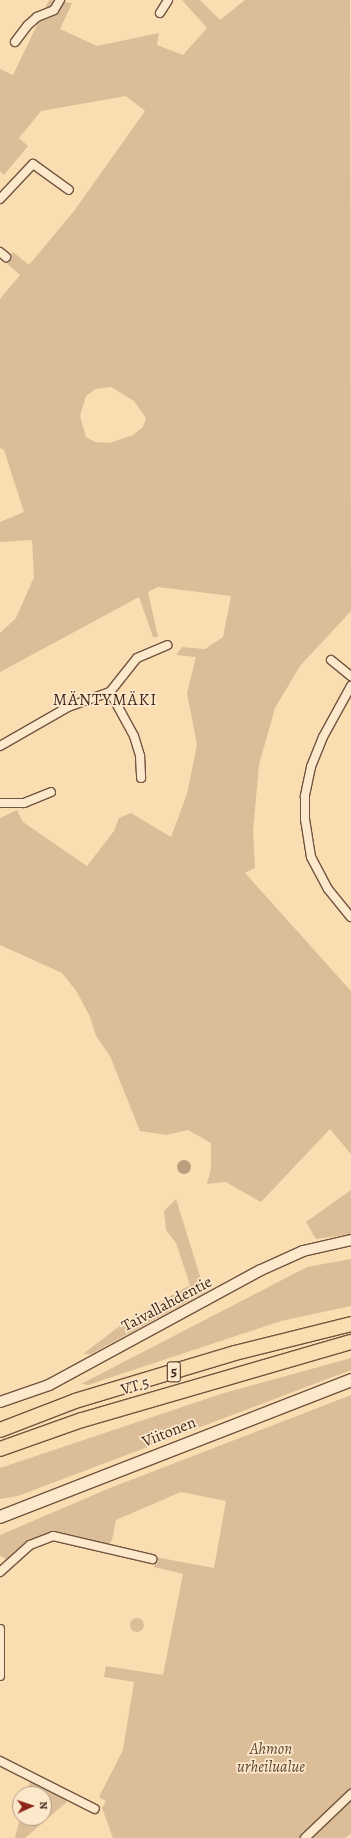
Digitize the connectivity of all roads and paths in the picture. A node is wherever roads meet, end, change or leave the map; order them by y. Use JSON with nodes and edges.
{"nodes":[{"id":1,"x":60,"y":0,"type":"edge"},
{"id":2,"x":168,"y":0,"type":"edge"},
{"id":3,"x":160,"y":13,"type":"dead end"},
{"id":4,"x":15,"y":42,"type":"dead end"},
{"id":5,"x":68,"y":190,"type":"dead end"},
{"id":6,"x":0,"y":199,"type":"edge"},
{"id":7,"x":167,"y":645,"type":"dead end"},
{"id":8,"x":331,"y":660,"type":"dead end"},
{"id":9,"x":351,"y":676,"type":"edge"},
{"id":10,"x":351,"y":686,"type":"edge"},
{"id":11,"x":110,"y":692,"type":"junction"},
{"id":12,"x":0,"y":746,"type":"edge"},
{"id":13,"x":141,"y":778,"type":"dead end"},
{"id":14,"x":51,"y":792,"type":"dead end"},
{"id":15,"x":0,"y":803,"type":"edge"},
{"id":16,"x":351,"y":917,"type":"edge"},
{"id":17,"x":351,"y":1240,"type":"edge"},
{"id":18,"x":351,"y":1324,"type":"edge"},
{"id":19,"x":351,"y":1342,"type":"edge"},
{"id":20,"x":351,"y":1380,"type":"edge"},
{"id":21,"x":0,"y":1402,"type":"edge"},
{"id":22,"x":0,"y":1430,"type":"edge"},
{"id":23,"x":0,"y":1449,"type":"edge"},
{"id":24,"x":0,"y":1518,"type":"edge"},
{"id":25,"x":152,"y":1559,"type":"dead end"},
{"id":26,"x":0,"y":1572,"type":"edge"},
{"id":27,"x":0,"y":1629,"type":"edge"},
{"id":28,"x":0,"y":1676,"type":"edge"},
{"id":29,"x":0,"y":1761,"type":"edge"},
{"id":30,"x":351,"y":1794,"type":"edge"},
{"id":31,"x":96,"y":1809,"type":"dead end"},
{"id":32,"x":305,"y":1838,"type":"edge"}],
"edges":[{"from":1,"to":4,"type":"street"},
{"from":2,"to":3,"type":"street"},
{"from":5,"to":6,"type":"street"},
{"from":7,"to":11,"type":"street"},
{"from":8,"to":9,"type":"street"},
{"from":10,"to":16,"type":"street"},
{"from":11,"to":12,"type":"street"},
{"from":11,"to":13,"type":"street"},
{"from":14,"to":15,"type":"street"},
{"from":17,"to":21,"type":"street","name":"Taivallahdentie"},
{"from":18,"to":22,"type":"highway","name":"VT 5","number":"5"},
{"from":19,"to":23,"type":"highway","name":"VT 5","number":"5"},
{"from":20,"to":24,"type":"main road","name":"Viitonen"},
{"from":25,"to":26,"type":"street"},
{"from":27,"to":28,"type":"street"},
{"from":29,"to":31,"type":"street"},
{"from":30,"to":32,"type":"street"}]}
